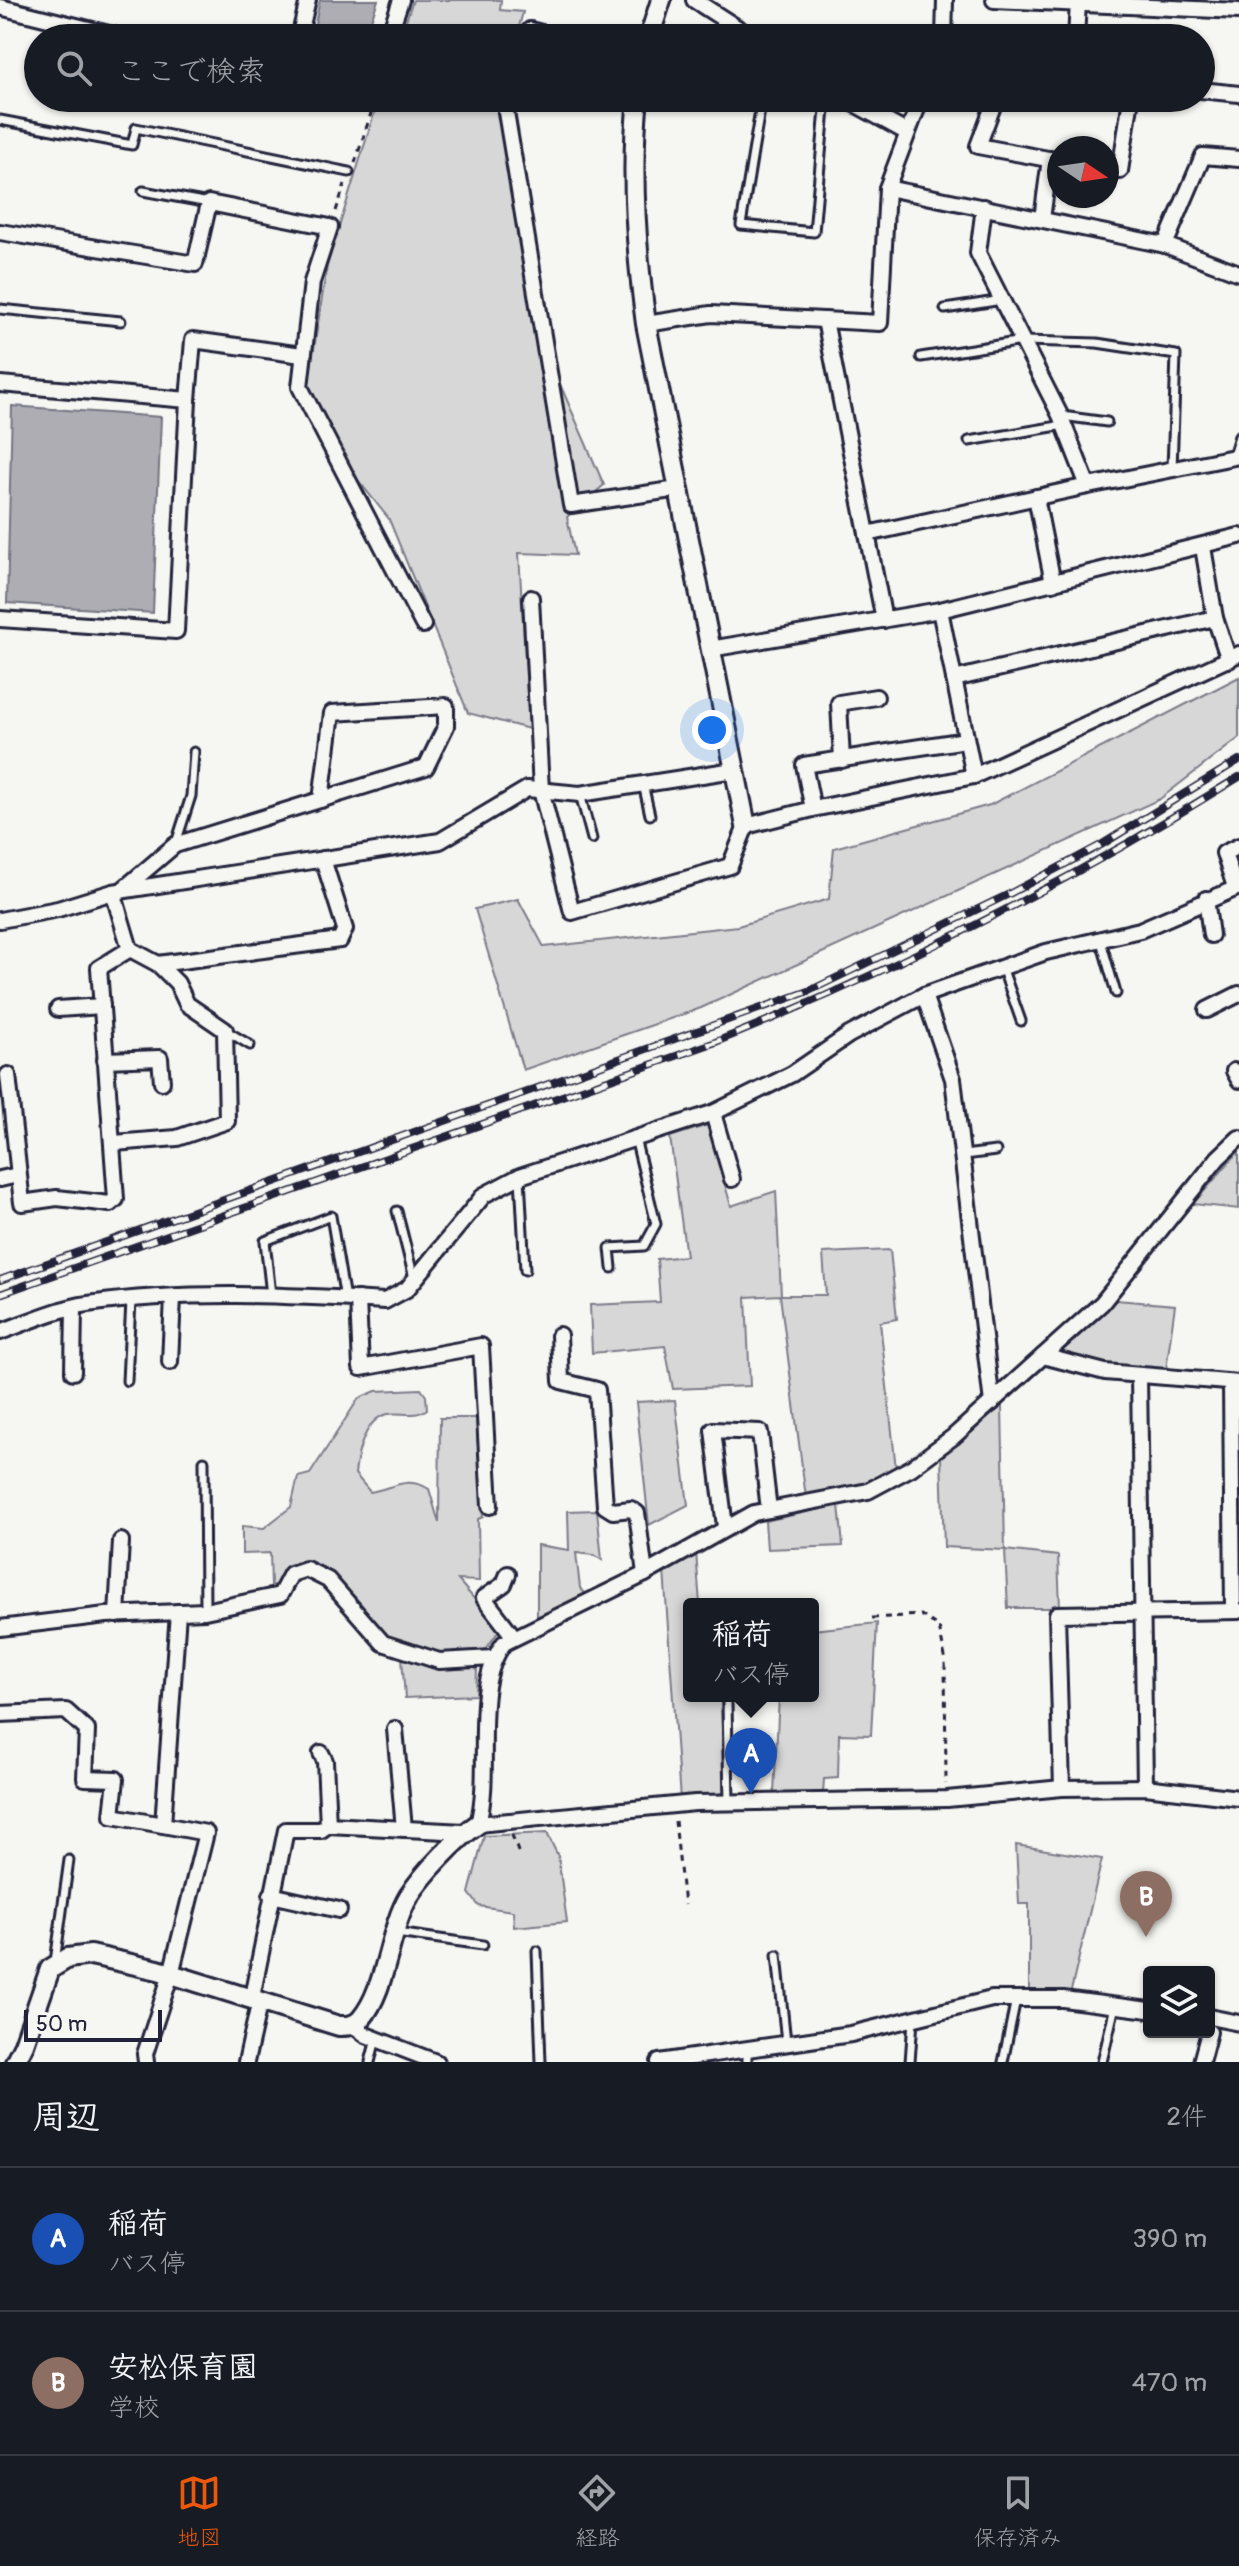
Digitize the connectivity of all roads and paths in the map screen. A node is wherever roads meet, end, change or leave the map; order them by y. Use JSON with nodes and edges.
{"nodes":[{"id":1,"x":308,"y":0,"type":"edge"},
{"id":2,"x":401,"y":0,"type":"edge"},
{"id":3,"x":661,"y":0,"type":"edge"},
{"id":4,"x":694,"y":0,"type":"edge"},
{"id":5,"x":945,"y":0,"type":"edge"},
{"id":6,"x":994,"y":0,"type":"edge"},
{"id":7,"x":1078,"y":3,"type":"junction"},
{"id":8,"x":1164,"y":3,"type":"edge"},
{"id":9,"x":0,"y":7,"type":"edge"},
{"id":10,"x":1239,"y":11,"type":"edge"},
{"id":11,"x":69,"y":24,"type":"edge"},
{"id":12,"x":302,"y":24,"type":"edge"},
{"id":13,"x":393,"y":24,"type":"edge"},
{"id":14,"x":653,"y":24,"type":"edge"},
{"id":15,"x":731,"y":24,"type":"edge"},
{"id":16,"x":944,"y":24,"type":"edge"},
{"id":17,"x":1077,"y":24,"type":"edge"},
{"id":18,"x":1215,"y":91,"type":"edge"},
{"id":19,"x":1239,"y":94,"type":"edge"},
{"id":20,"x":506,"y":112,"type":"edge"},
{"id":21,"x":636,"y":112,"type":"edge"},
{"id":22,"x":760,"y":112,"type":"edge"},
{"id":23,"x":825,"y":112,"type":"edge"},
{"id":24,"x":870,"y":112,"type":"edge"},
{"id":25,"x":915,"y":112,"type":"edge"},
{"id":26,"x":991,"y":112,"type":"edge"},
{"id":27,"x":1129,"y":112,"type":"edge"},
{"id":28,"x":0,"y":120,"type":"edge"},
{"id":29,"x":906,"y":132,"type":"junction"},
{"id":30,"x":1047,"y":159,"type":"edge"},
{"id":31,"x":1239,"y":159,"type":"edge"},
{"id":32,"x":1119,"y":171,"type":"edge"},
{"id":33,"x":349,"y":172,"type":"dead end"},
{"id":34,"x":887,"y":188,"type":"junction"},
{"id":35,"x":143,"y":191,"type":"dead end"},
{"id":36,"x":1047,"y":196,"type":"edge"},
{"id":37,"x":209,"y":203,"type":"junction"},
{"id":38,"x":984,"y":207,"type":"junction"},
{"id":39,"x":1042,"y":219,"type":"junction"},
{"id":40,"x":0,"y":232,"type":"edge"},
{"id":41,"x":1165,"y":245,"type":"junction"},
{"id":42,"x":1239,"y":273,"type":"edge"},
{"id":43,"x":1002,"y":300,"type":"junction"},
{"id":44,"x":0,"y":309,"type":"edge"},
{"id":45,"x":945,"y":309,"type":"dead end"},
{"id":46,"x":825,"y":320,"type":"junction"},
{"id":47,"x":121,"y":321,"type":"dead end"},
{"id":48,"x":646,"y":324,"type":"junction"},
{"id":49,"x":1023,"y":341,"type":"junction"},
{"id":50,"x":302,"y":355,"type":"junction"},
{"id":51,"x":921,"y":357,"type":"dead end"},
{"id":52,"x":0,"y":384,"type":"edge"},
{"id":53,"x":188,"y":400,"type":"junction"},
{"id":54,"x":1062,"y":420,"type":"junction"},
{"id":55,"x":1107,"y":422,"type":"dead end"},
{"id":56,"x":1239,"y":436,"type":"edge"},
{"id":57,"x":969,"y":441,"type":"dead end"},
{"id":58,"x":1236,"y":457,"type":"edge"},
{"id":59,"x":1172,"y":472,"type":"junction"},
{"id":60,"x":1088,"y":486,"type":"junction"},
{"id":61,"x":678,"y":489,"type":"junction"},
{"id":62,"x":1036,"y":497,"type":"junction"},
{"id":63,"x":867,"y":534,"type":"junction"},
{"id":64,"x":1239,"y":536,"type":"edge"},
{"id":65,"x":1203,"y":547,"type":"junction"},
{"id":66,"x":1053,"y":583,"type":"junction"},
{"id":67,"x":531,"y":598,"type":"dead end"},
{"id":68,"x":940,"y":610,"type":"junction"},
{"id":69,"x":1215,"y":618,"type":"junction"},
{"id":70,"x":0,"y":619,"type":"edge"},
{"id":71,"x":884,"y":620,"type":"junction"},
{"id":72,"x":423,"y":625,"type":"dead end"},
{"id":73,"x":710,"y":649,"type":"junction"},
{"id":74,"x":1234,"y":657,"type":"edge"},
{"id":75,"x":954,"y":679,"type":"junction"},
{"id":76,"x":876,"y":697,"type":"dead end"},
{"id":77,"x":966,"y":740,"type":"junction"},
{"id":78,"x":194,"y":752,"type":"dead end"},
{"id":79,"x":842,"y":760,"type":"junction"},
{"id":80,"x":734,"y":770,"type":"junction"},
{"id":81,"x":974,"y":776,"type":"junction"},
{"id":82,"x":643,"y":784,"type":"junction"},
{"id":83,"x":541,"y":790,"type":"junction"},
{"id":84,"x":580,"y":794,"type":"junction"},
{"id":85,"x":321,"y":800,"type":"junction"},
{"id":86,"x":813,"y":809,"type":"junction"},
{"id":87,"x":650,"y":815,"type":"dead end"},
{"id":88,"x":746,"y":826,"type":"junction"},
{"id":89,"x":592,"y":839,"type":"dead end"},
{"id":90,"x":175,"y":845,"type":"junction"},
{"id":91,"x":1239,"y":846,"type":"edge"},
{"id":92,"x":323,"y":859,"type":"junction"},
{"id":93,"x":1237,"y":887,"type":"edge"},
{"id":94,"x":117,"y":892,"type":"junction"},
{"id":95,"x":1206,"y":899,"type":"junction"},
{"id":96,"x":0,"y":920,"type":"edge"},
{"id":97,"x":1211,"y":935,"type":"dead end"},
{"id":98,"x":1101,"y":941,"type":"junction"},
{"id":99,"x":130,"y":949,"type":"junction"},
{"id":100,"x":158,"y":964,"type":"junction"},
{"id":101,"x":1002,"y":967,"type":"junction"},
{"id":102,"x":1116,"y":993,"type":"dead end"},
{"id":103,"x":1239,"y":994,"type":"edge"},
{"id":104,"x":924,"y":995,"type":"junction"},
{"id":105,"x":102,"y":1006,"type":"junction"},
{"id":106,"x":58,"y":1009,"type":"dead end"},
{"id":107,"x":1207,"y":1010,"type":"dead end"},
{"id":108,"x":1021,"y":1021,"type":"dead end"},
{"id":109,"x":225,"y":1030,"type":"junction"},
{"id":110,"x":250,"y":1045,"type":"dead end"},
{"id":111,"x":105,"y":1060,"type":"junction"},
{"id":112,"x":8,"y":1075,"type":"dead end"},
{"id":113,"x":162,"y":1082,"type":"dead end"},
{"id":114,"x":713,"y":1113,"type":"junction"},
{"id":115,"x":635,"y":1138,"type":"junction"},
{"id":116,"x":1239,"y":1138,"type":"edge"},
{"id":117,"x":114,"y":1143,"type":"junction"},
{"id":118,"x":996,"y":1151,"type":"dead end"},
{"id":119,"x":964,"y":1155,"type":"junction"},
{"id":120,"x":18,"y":1175,"type":"junction"},
{"id":121,"x":520,"y":1176,"type":"junction"},
{"id":122,"x":0,"y":1179,"type":"edge"},
{"id":123,"x":732,"y":1179,"type":"dead end"},
{"id":124,"x":397,"y":1211,"type":"dead end"},
{"id":125,"x":612,"y":1268,"type":"dead end"},
{"id":126,"x":525,"y":1270,"type":"dead end"},
{"id":127,"x":414,"y":1280,"type":"junction"},
{"id":128,"x":271,"y":1295,"type":"junction"},
{"id":129,"x":173,"y":1297,"type":"junction"},
{"id":130,"x":352,"y":1299,"type":"junction"},
{"id":131,"x":131,"y":1301,"type":"junction"},
{"id":132,"x":74,"y":1307,"type":"junction"},
{"id":133,"x":0,"y":1332,"type":"edge"},
{"id":134,"x":559,"y":1335,"type":"dead end"},
{"id":135,"x":1043,"y":1356,"type":"junction"},
{"id":136,"x":170,"y":1362,"type":"dead end"},
{"id":137,"x":73,"y":1372,"type":"dead end"},
{"id":138,"x":1139,"y":1376,"type":"junction"},
{"id":139,"x":127,"y":1381,"type":"dead end"},
{"id":140,"x":1235,"y":1383,"type":"edge"},
{"id":141,"x":992,"y":1403,"type":"junction"},
{"id":142,"x":204,"y":1461,"type":"dead end"},
{"id":143,"x":490,"y":1506,"type":"dead end"},
{"id":144,"x":769,"y":1510,"type":"junction"},
{"id":145,"x":725,"y":1527,"type":"junction"},
{"id":146,"x":121,"y":1541,"type":"dead end"},
{"id":147,"x":508,"y":1574,"type":"dead end"},
{"id":148,"x":645,"y":1574,"type":"junction"},
{"id":149,"x":205,"y":1611,"type":"junction"},
{"id":150,"x":1236,"y":1611,"type":"edge"},
{"id":151,"x":178,"y":1612,"type":"junction"},
{"id":152,"x":1141,"y":1613,"type":"junction"},
{"id":153,"x":117,"y":1615,"type":"junction"},
{"id":154,"x":872,"y":1618,"type":"dead end"},
{"id":155,"x":0,"y":1628,"type":"edge"},
{"id":156,"x":514,"y":1637,"type":"junction"},
{"id":157,"x":493,"y":1658,"type":"junction"},
{"id":158,"x":727,"y":1703,"type":"dead end"},
{"id":159,"x":0,"y":1714,"type":"edge"},
{"id":160,"x":395,"y":1729,"type":"dead end"},
{"id":161,"x":321,"y":1753,"type":"dead end"},
{"id":162,"x":1145,"y":1787,"type":"junction"},
{"id":163,"x":1062,"y":1788,"type":"junction"},
{"id":164,"x":1239,"y":1798,"type":"edge"},
{"id":165,"x":947,"y":1799,"type":"junction"},
{"id":166,"x":729,"y":1802,"type":"junction"},
{"id":167,"x":673,"y":1805,"type":"junction"},
{"id":168,"x":163,"y":1825,"type":"junction"},
{"id":169,"x":328,"y":1825,"type":"junction"},
{"id":170,"x":472,"y":1828,"type":"junction"},
{"id":171,"x":404,"y":1829,"type":"junction"},
{"id":172,"x":512,"y":1835,"type":"dead end"},
{"id":173,"x":520,"y":1857,"type":"dead end"},
{"id":174,"x":69,"y":1860,"type":"dead end"},
{"id":175,"x":271,"y":1895,"type":"junction"},
{"id":176,"x":684,"y":1905,"type":"dead end"},
{"id":177,"x":339,"y":1910,"type":"dead end"},
{"id":178,"x":394,"y":1933,"type":"junction"},
{"id":179,"x":483,"y":1945,"type":"dead end"},
{"id":180,"x":537,"y":1951,"type":"dead end"},
{"id":181,"x":777,"y":1955,"type":"dead end"},
{"id":182,"x":54,"y":1964,"type":"junction"},
{"id":183,"x":171,"y":1974,"type":"junction"},
{"id":184,"x":256,"y":1999,"type":"junction"},
{"id":185,"x":1016,"y":1999,"type":"junction"},
{"id":186,"x":1115,"y":2006,"type":"junction"},
{"id":187,"x":1143,"y":2009,"type":"edge"},
{"id":188,"x":913,"y":2018,"type":"junction"},
{"id":189,"x":1239,"y":2023,"type":"edge"},
{"id":190,"x":1215,"y":2024,"type":"edge"},
{"id":191,"x":353,"y":2025,"type":"junction"},
{"id":192,"x":1207,"y":2038,"type":"edge"},
{"id":193,"x":376,"y":2039,"type":"junction"},
{"id":194,"x":786,"y":2045,"type":"junction"},
{"id":195,"x":747,"y":2056,"type":"edge"},
{"id":196,"x":407,"y":2057,"type":"edge"},
{"id":197,"x":15,"y":2062,"type":"edge"},
{"id":198,"x":146,"y":2062,"type":"edge"},
{"id":199,"x":246,"y":2062,"type":"edge"},
{"id":200,"x":370,"y":2062,"type":"edge"},
{"id":201,"x":436,"y":2062,"type":"edge"},
{"id":202,"x":541,"y":2062,"type":"edge"},
{"id":203,"x":665,"y":2062,"type":"edge"},
{"id":204,"x":910,"y":2062,"type":"edge"},
{"id":205,"x":1003,"y":2062,"type":"edge"},
{"id":206,"x":1102,"y":2062,"type":"edge"},
{"id":207,"x":1201,"y":2062,"type":"edge"}],
"edges":[{"from":1,"to":12,"type":"street"},
{"from":2,"to":13,"type":"street"},
{"from":3,"to":14,"type":"street"},
{"from":4,"to":15,"type":"street"},
{"from":5,"to":16,"type":"street"},
{"from":6,"to":7,"type":"street"},
{"from":7,"to":8,"type":"street"},
{"from":7,"to":17,"type":"street"},
{"from":8,"to":10,"type":"street"},
{"from":9,"to":11,"type":"street"},
{"from":18,"to":19,"type":"street"},
{"from":20,"to":61,"type":"street"},
{"from":21,"to":48,"type":"street"},
{"from":22,"to":23,"type":"lane"},
{"from":24,"to":29,"type":"street"},
{"from":25,"to":29,"type":"street"},
{"from":26,"to":30,"type":"street"},
{"from":27,"to":32,"type":"street"},
{"from":28,"to":33,"type":"lane"},
{"from":29,"to":34,"type":"street"},
{"from":31,"to":41,"type":"street"},
{"from":34,"to":38,"type":"street"},
{"from":34,"to":46,"type":"street"},
{"from":35,"to":37,"type":"lane"},
{"from":36,"to":39,"type":"street"},
{"from":37,"to":40,"type":"street"},
{"from":37,"to":50,"type":"street"},
{"from":38,"to":39,"type":"street"},
{"from":38,"to":43,"type":"street"},
{"from":39,"to":41,"type":"street"},
{"from":41,"to":42,"type":"street"},
{"from":43,"to":45,"type":"lane"},
{"from":43,"to":49,"type":"street"},
{"from":44,"to":47,"type":"lane"},
{"from":46,"to":48,"type":"street"},
{"from":46,"to":63,"type":"street"},
{"from":48,"to":61,"type":"street"},
{"from":49,"to":51,"type":"lane"},
{"from":49,"to":54,"type":"street"},
{"from":49,"to":59,"type":"lane"},
{"from":50,"to":53,"type":"street"},
{"from":50,"to":72,"type":"street"},
{"from":52,"to":53,"type":"street"},
{"from":53,"to":70,"type":"street"},
{"from":54,"to":55,"type":"lane"},
{"from":54,"to":57,"type":"lane"},
{"from":54,"to":60,"type":"street"},
{"from":56,"to":58,"type":"lane"},
{"from":58,"to":59,"type":"street"},
{"from":59,"to":60,"type":"street"},
{"from":60,"to":62,"type":"street"},
{"from":61,"to":73,"type":"street"},
{"from":62,"to":63,"type":"street"},
{"from":62,"to":66,"type":"street"},
{"from":63,"to":71,"type":"street"},
{"from":64,"to":65,"type":"street"},
{"from":65,"to":66,"type":"street"},
{"from":65,"to":69,"type":"street"},
{"from":66,"to":68,"type":"street"},
{"from":67,"to":83,"type":"street"},
{"from":68,"to":71,"type":"street"},
{"from":68,"to":75,"type":"street"},
{"from":69,"to":74,"type":"street"},
{"from":69,"to":75,"type":"street"},
{"from":71,"to":73,"type":"street"},
{"from":73,"to":80,"type":"street"},
{"from":74,"to":81,"type":"street"},
{"from":75,"to":77,"type":"street"},
{"from":76,"to":79,"type":"street"},
{"from":77,"to":79,"type":"street"},
{"from":77,"to":81,"type":"street"},
{"from":78,"to":90,"type":"lane"},
{"from":79,"to":86,"type":"street"},
{"from":80,"to":82,"type":"street"},
{"from":80,"to":88,"type":"street"},
{"from":81,"to":86,"type":"street"},
{"from":82,"to":84,"type":"street"},
{"from":82,"to":87,"type":"lane"},
{"from":83,"to":84,"type":"street"},
{"from":83,"to":88,"type":"street"},
{"from":83,"to":92,"type":"street"},
{"from":84,"to":89,"type":"lane"},
{"from":85,"to":85,"type":"street"},
{"from":85,"to":90,"type":"street"},
{"from":86,"to":88,"type":"street"},
{"from":90,"to":94,"type":"street"},
{"from":91,"to":93,"type":"street"},
{"from":92,"to":94,"type":"street"},
{"from":92,"to":100,"type":"street"},
{"from":93,"to":95,"type":"street"},
{"from":94,"to":96,"type":"street"},
{"from":94,"to":99,"type":"street"},
{"from":95,"to":97,"type":"street"},
{"from":95,"to":98,"type":"street"},
{"from":98,"to":101,"type":"street"},
{"from":98,"to":102,"type":"lane"},
{"from":99,"to":100,"type":"street"},
{"from":99,"to":105,"type":"street"},
{"from":100,"to":109,"type":"street"},
{"from":101,"to":104,"type":"street"},
{"from":101,"to":108,"type":"lane"},
{"from":103,"to":107,"type":"street"},
{"from":104,"to":114,"type":"street"},
{"from":104,"to":119,"type":"street"},
{"from":105,"to":106,"type":"street"},
{"from":105,"to":111,"type":"street"},
{"from":109,"to":110,"type":"lane"},
{"from":109,"to":117,"type":"street"},
{"from":111,"to":113,"type":"street"},
{"from":111,"to":117,"type":"street"},
{"from":112,"to":120,"type":"street"},
{"from":114,"to":115,"type":"street"},
{"from":114,"to":123,"type":"street"},
{"from":115,"to":121,"type":"street"},
{"from":115,"to":125,"type":"lane"},
{"from":116,"to":135,"type":"street"},
{"from":117,"to":120,"type":"street"},
{"from":118,"to":119,"type":"lane"},
{"from":119,"to":141,"type":"street"},
{"from":120,"to":122,"type":"street"},
{"from":121,"to":126,"type":"lane"},
{"from":121,"to":127,"type":"street"},
{"from":124,"to":127,"type":"lane"},
{"from":127,"to":130,"type":"street"},
{"from":128,"to":129,"type":"street"},
{"from":128,"to":130,"type":"street"},
{"from":128,"to":130,"type":"lane"},
{"from":129,"to":131,"type":"street"},
{"from":129,"to":136,"type":"street"},
{"from":130,"to":143,"type":"street"},
{"from":131,"to":132,"type":"street"},
{"from":131,"to":139,"type":"lane"},
{"from":132,"to":133,"type":"street"},
{"from":132,"to":137,"type":"street"},
{"from":134,"to":148,"type":"street"},
{"from":135,"to":138,"type":"street"},
{"from":135,"to":141,"type":"street"},
{"from":138,"to":140,"type":"street"},
{"from":138,"to":152,"type":"street"},
{"from":140,"to":150,"type":"street"},
{"from":141,"to":144,"type":"street"},
{"from":142,"to":149,"type":"lane"},
{"from":144,"to":145,"type":"street"},
{"from":144,"to":145,"type":"street"},
{"from":145,"to":148,"type":"street"},
{"from":146,"to":153,"type":"street"},
{"from":147,"to":156,"type":"street"},
{"from":148,"to":156,"type":"street"},
{"from":149,"to":151,"type":"street"},
{"from":149,"to":157,"type":"street"},
{"from":150,"to":152,"type":"street"},
{"from":151,"to":153,"type":"street"},
{"from":151,"to":168,"type":"street"},
{"from":152,"to":162,"type":"street"},
{"from":152,"to":163,"type":"street"},
{"from":153,"to":155,"type":"street"},
{"from":154,"to":165,"type":"path"},
{"from":156,"to":157,"type":"street"},
{"from":157,"to":170,"type":"street"},
{"from":158,"to":166,"type":"lane"},
{"from":159,"to":168,"type":"street"},
{"from":160,"to":171,"type":"street"},
{"from":161,"to":169,"type":"street"},
{"from":162,"to":163,"type":"street"},
{"from":162,"to":164,"type":"street"},
{"from":163,"to":165,"type":"street"},
{"from":165,"to":166,"type":"street"},
{"from":166,"to":167,"type":"street"},
{"from":167,"to":170,"type":"street"},
{"from":167,"to":176,"type":"path"},
{"from":168,"to":183,"type":"street"},
{"from":169,"to":171,"type":"street"},
{"from":169,"to":175,"type":"street"},
{"from":170,"to":171,"type":"street"},
{"from":170,"to":178,"type":"street"},
{"from":172,"to":173,"type":"path"},
{"from":174,"to":182,"type":"lane"},
{"from":175,"to":177,"type":"street"},
{"from":175,"to":184,"type":"street"},
{"from":178,"to":179,"type":"lane"},
{"from":178,"to":191,"type":"street"},
{"from":180,"to":202,"type":"lane"},
{"from":181,"to":194,"type":"lane"},
{"from":182,"to":183,"type":"street"},
{"from":182,"to":197,"type":"street"},
{"from":183,"to":184,"type":"street"},
{"from":183,"to":198,"type":"street"},
{"from":184,"to":191,"type":"street"},
{"from":184,"to":199,"type":"street"},
{"from":185,"to":186,"type":"street"},
{"from":185,"to":188,"type":"street"},
{"from":185,"to":205,"type":"lane"},
{"from":186,"to":187,"type":"street"},
{"from":186,"to":206,"type":"lane"},
{"from":188,"to":194,"type":"street"},
{"from":188,"to":204,"type":"lane"},
{"from":189,"to":190,"type":"street"},
{"from":191,"to":193,"type":"street"},
{"from":192,"to":207,"type":"street"},
{"from":193,"to":196,"type":"street"},
{"from":193,"to":200,"type":"lane"},
{"from":194,"to":195,"type":"street"},
{"from":195,"to":203,"type":"street"},
{"from":196,"to":201,"type":"street"}]}
